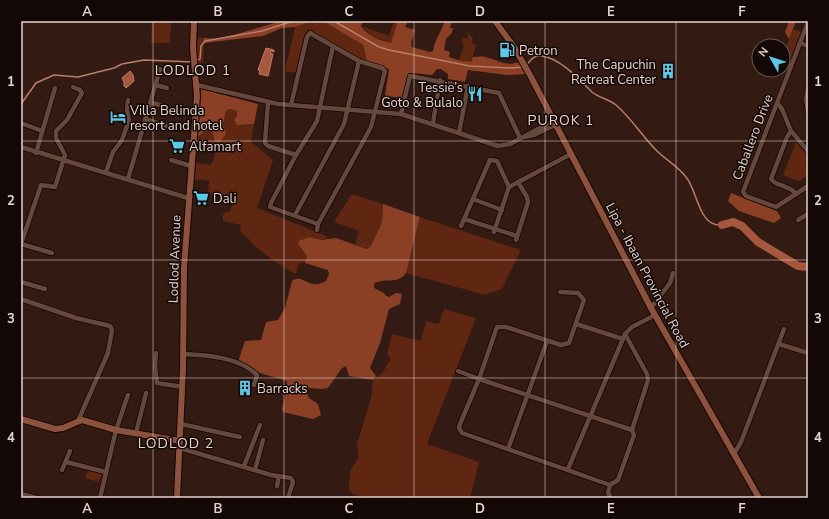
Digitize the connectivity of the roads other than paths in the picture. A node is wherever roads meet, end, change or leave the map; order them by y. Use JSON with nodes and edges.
{"nodes":[{"id":1,"x":194,"y":21,"type":"edge"},
{"id":2,"x":495,"y":21,"type":"edge"},
{"id":3,"x":808,"y":22,"type":"edge"},
{"id":4,"x":800,"y":43,"type":"junction"},
{"id":5,"x":333,"y":46,"type":"junction"},
{"id":6,"x":808,"y":46,"type":"edge"},
{"id":7,"x":359,"y":61,"type":"junction"},
{"id":8,"x":160,"y":70,"type":"dead end"},
{"id":9,"x":440,"y":80,"type":"junction"},
{"id":10,"x":156,"y":85,"type":"junction"},
{"id":11,"x":197,"y":85,"type":"junction"},
{"id":12,"x":468,"y":86,"type":"junction"},
{"id":13,"x":73,"y":87,"type":"dead end"},
{"id":14,"x":55,"y":88,"type":"dead end"},
{"id":15,"x":167,"y":88,"type":"dead end"},
{"id":16,"x":808,"y":89,"type":"edge"},
{"id":17,"x":128,"y":100,"type":"dead end"},
{"id":18,"x":150,"y":102,"type":"junction"},
{"id":19,"x":268,"y":102,"type":"junction"},
{"id":20,"x":778,"y":104,"type":"junction"},
{"id":21,"x":291,"y":105,"type":"junction"},
{"id":22,"x":163,"y":106,"type":"dead end"},
{"id":23,"x":320,"y":107,"type":"junction"},
{"id":24,"x":348,"y":109,"type":"junction"},
{"id":25,"x":375,"y":111,"type":"junction"},
{"id":26,"x":808,"y":111,"type":"edge"},
{"id":27,"x":401,"y":114,"type":"junction"},
{"id":28,"x":146,"y":119,"type":"junction"},
{"id":29,"x":21,"y":123,"type":"edge"},
{"id":30,"x":433,"y":123,"type":"junction"},
{"id":31,"x":554,"y":123,"type":"junction"},
{"id":32,"x":167,"y":126,"type":"dead end"},
{"id":33,"x":42,"y":131,"type":"junction"},
{"id":34,"x":791,"y":131,"type":"junction"},
{"id":35,"x":459,"y":133,"type":"junction"},
{"id":36,"x":520,"y":138,"type":"junction"},
{"id":37,"x":21,"y":147,"type":"edge"},
{"id":38,"x":808,"y":151,"type":"edge"},
{"id":39,"x":36,"y":153,"type":"junction"},
{"id":40,"x":571,"y":154,"type":"junction"},
{"id":41,"x":296,"y":155,"type":"junction"},
{"id":42,"x":64,"y":160,"type":"junction"},
{"id":43,"x":171,"y":160,"type":"dead end"},
{"id":44,"x":191,"y":166,"type":"junction"},
{"id":45,"x":106,"y":172,"type":"junction"},
{"id":46,"x":128,"y":179,"type":"junction"},
{"id":47,"x":518,"y":182,"type":"junction"},
{"id":48,"x":808,"y":186,"type":"edge"},
{"id":49,"x":509,"y":187,"type":"junction"},
{"id":50,"x":796,"y":194,"type":"junction"},
{"id":51,"x":188,"y":198,"type":"junction"},
{"id":52,"x":473,"y":199,"type":"junction"},
{"id":53,"x":502,"y":210,"type":"junction"},
{"id":54,"x":808,"y":214,"type":"edge"},
{"id":55,"x":295,"y":215,"type":"junction"},
{"id":56,"x":464,"y":219,"type":"junction"},
{"id":57,"x":798,"y":220,"type":"dead end"},
{"id":58,"x":318,"y":224,"type":"junction"},
{"id":59,"x":462,"y":226,"type":"dead end"},
{"id":60,"x":317,"y":230,"type":"dead end"},
{"id":61,"x":495,"y":231,"type":"junction"},
{"id":62,"x":52,"y":253,"type":"dead end"},
{"id":63,"x":672,"y":273,"type":"dead end"},
{"id":64,"x":21,"y":282,"type":"edge"},
{"id":65,"x":45,"y":289,"type":"dead end"},
{"id":66,"x":560,"y":292,"type":"dead end"},
{"id":67,"x":21,"y":299,"type":"edge"},
{"id":68,"x":651,"y":308,"type":"junction"},
{"id":69,"x":655,"y":315,"type":"junction"},
{"id":70,"x":576,"y":324,"type":"junction"},
{"id":71,"x":784,"y":329,"type":"dead end"},
{"id":72,"x":624,"y":336,"type":"junction"},
{"id":73,"x":547,"y":341,"type":"junction"},
{"id":74,"x":779,"y":344,"type":"junction"},
{"id":75,"x":808,"y":352,"type":"edge"},
{"id":76,"x":156,"y":353,"type":"dead end"},
{"id":77,"x":183,"y":354,"type":"junction"},
{"id":78,"x":458,"y":371,"type":"dead end"},
{"id":79,"x":479,"y":379,"type":"junction"},
{"id":80,"x":254,"y":385,"type":"dead end"},
{"id":81,"x":183,"y":387,"type":"junction"},
{"id":82,"x":146,"y":393,"type":"dead end"},
{"id":83,"x":128,"y":395,"type":"dead end"},
{"id":84,"x":527,"y":395,"type":"junction"},
{"id":85,"x":590,"y":415,"type":"junction"},
{"id":86,"x":21,"y":419,"type":"edge"},
{"id":87,"x":78,"y":421,"type":"junction"},
{"id":88,"x":181,"y":424,"type":"junction"},
{"id":89,"x":260,"y":425,"type":"dead end"},
{"id":90,"x":116,"y":430,"type":"junction"},
{"id":91,"x":632,"y":430,"type":"junction"},
{"id":92,"x":136,"y":433,"type":"junction"},
{"id":93,"x":240,"y":437,"type":"dead end"},
{"id":94,"x":263,"y":440,"type":"dead end"},
{"id":95,"x":180,"y":441,"type":"junction"},
{"id":96,"x":180,"y":448,"type":"junction"},
{"id":97,"x":508,"y":449,"type":"junction"},
{"id":98,"x":70,"y":451,"type":"dead end"},
{"id":99,"x":734,"y":454,"type":"junction"},
{"id":100,"x":66,"y":462,"type":"junction"},
{"id":101,"x":244,"y":466,"type":"junction"},
{"id":102,"x":568,"y":469,"type":"junction"},
{"id":103,"x":62,"y":470,"type":"dead end"},
{"id":104,"x":256,"y":470,"type":"junction"},
{"id":105,"x":106,"y":472,"type":"junction"},
{"id":106,"x":279,"y":476,"type":"junction"},
{"id":107,"x":610,"y":485,"type":"junction"},
{"id":108,"x":277,"y":486,"type":"dead end"},
{"id":109,"x":22,"y":496,"type":"edge"},
{"id":110,"x":37,"y":498,"type":"edge"},
{"id":111,"x":100,"y":498,"type":"edge"},
{"id":112,"x":176,"y":498,"type":"edge"},
{"id":113,"x":288,"y":498,"type":"edge"},
{"id":114,"x":610,"y":498,"type":"edge"},
{"id":115,"x":759,"y":498,"type":"edge"}],
"edges":[{"from":1,"to":11,"type":"main road","name":"Lodlod Avenue"},
{"from":2,"to":31,"type":"main road","name":"Lipa - Ibaan Provincial Road"},
{"from":3,"to":4,"type":"street","name":"Caballero Drive"},
{"from":4,"to":6,"type":"street"},
{"from":4,"to":20,"type":"street","name":"Caballero Drive"},
{"from":5,"to":7,"type":"street"},
{"from":5,"to":21,"type":"street"},
{"from":5,"to":23,"type":"street"},
{"from":7,"to":24,"type":"street"},
{"from":7,"to":25,"type":"street"},
{"from":8,"to":10,"type":"street"},
{"from":9,"to":12,"type":"street"},
{"from":9,"to":27,"type":"street"},
{"from":9,"to":30,"type":"street"},
{"from":10,"to":15,"type":"street"},
{"from":10,"to":18,"type":"street"},
{"from":11,"to":19,"type":"street"},
{"from":11,"to":44,"type":"main road","name":"Lodlod Avenue"},
{"from":12,"to":35,"type":"street"},
{"from":12,"to":36,"type":"street"},
{"from":13,"to":42,"type":"street"},
{"from":14,"to":33,"type":"street"},
{"from":16,"to":26,"type":"street"},
{"from":17,"to":45,"type":"street"},
{"from":18,"to":22,"type":"street"},
{"from":18,"to":28,"type":"street"},
{"from":19,"to":21,"type":"street"},
{"from":19,"to":41,"type":"street"},
{"from":20,"to":34,"type":"street"},
{"from":20,"to":50,"type":"street","name":"Caballero Drive"},
{"from":21,"to":23,"type":"street"},
{"from":23,"to":24,"type":"street"},
{"from":23,"to":41,"type":"street"},
{"from":24,"to":25,"type":"street"},
{"from":24,"to":55,"type":"street"},
{"from":25,"to":27,"type":"street"},
{"from":25,"to":58,"type":"street"},
{"from":27,"to":30,"type":"street"},
{"from":28,"to":32,"type":"street"},
{"from":28,"to":46,"type":"street"},
{"from":29,"to":33,"type":"street"},
{"from":30,"to":35,"type":"street"},
{"from":31,"to":36,"type":"street"},
{"from":31,"to":40,"type":"main road","name":"Lipa - Ibaan Provincial Road"},
{"from":33,"to":39,"type":"street"},
{"from":34,"to":38,"type":"street"},
{"from":34,"to":50,"type":"street"},
{"from":35,"to":36,"type":"street"},
{"from":37,"to":39,"type":"street"},
{"from":39,"to":42,"type":"street"},
{"from":40,"to":47,"type":"street"},
{"from":40,"to":68,"type":"main road","name":"Lipa - Ibaan Provincial Road"},
{"from":41,"to":55,"type":"street"},
{"from":42,"to":45,"type":"street"},
{"from":42,"to":62,"type":"street"},
{"from":43,"to":44,"type":"street"},
{"from":44,"to":51,"type":"main road","name":"Lodlod Avenue"},
{"from":45,"to":46,"type":"street"},
{"from":46,"to":51,"type":"street"},
{"from":47,"to":49,"type":"street"},
{"from":47,"to":61,"type":"street"},
{"from":48,"to":50,"type":"street"},
{"from":49,"to":52,"type":"street"},
{"from":49,"to":53,"type":"street"},
{"from":51,"to":77,"type":"main road","name":"Lodlod Avenue"},
{"from":52,"to":53,"type":"street"},
{"from":52,"to":56,"type":"street"},
{"from":53,"to":61,"type":"street"},
{"from":54,"to":57,"type":"street"},
{"from":55,"to":58,"type":"street"},
{"from":56,"to":59,"type":"street"},
{"from":56,"to":61,"type":"street"},
{"from":58,"to":60,"type":"street"},
{"from":63,"to":68,"type":"street"},
{"from":64,"to":65,"type":"street"},
{"from":66,"to":70,"type":"street"},
{"from":67,"to":87,"type":"street"},
{"from":68,"to":69,"type":"main road","name":"Lipa - Ibaan Provincial Road"},
{"from":69,"to":72,"type":"street"},
{"from":69,"to":99,"type":"main road","name":"Lipa - Ibaan Provincial Road"},
{"from":70,"to":72,"type":"street"},
{"from":70,"to":73,"type":"street"},
{"from":71,"to":74,"type":"street"},
{"from":72,"to":85,"type":"street"},
{"from":72,"to":91,"type":"street"},
{"from":73,"to":79,"type":"street"},
{"from":73,"to":84,"type":"street"},
{"from":74,"to":75,"type":"street"},
{"from":74,"to":99,"type":"street"},
{"from":76,"to":81,"type":"street"},
{"from":77,"to":80,"type":"street"},
{"from":77,"to":81,"type":"main road","name":"Lodlod Avenue"},
{"from":78,"to":79,"type":"street"},
{"from":79,"to":84,"type":"street"},
{"from":79,"to":97,"type":"street"},
{"from":81,"to":88,"type":"main road","name":"Lodlod Avenue"},
{"from":82,"to":92,"type":"street"},
{"from":83,"to":90,"type":"street"},
{"from":84,"to":85,"type":"street"},
{"from":84,"to":97,"type":"street"},
{"from":85,"to":91,"type":"street"},
{"from":85,"to":102,"type":"street"},
{"from":86,"to":87,"type":"main road"},
{"from":87,"to":90,"type":"main road"},
{"from":88,"to":93,"type":"street"},
{"from":88,"to":95,"type":"main road","name":"Lodlod Avenue"},
{"from":89,"to":101,"type":"street"},
{"from":90,"to":92,"type":"main road"},
{"from":90,"to":105,"type":"street"},
{"from":91,"to":107,"type":"street"},
{"from":92,"to":95,"type":"main road"},
{"from":94,"to":104,"type":"street"},
{"from":95,"to":96,"type":"main road","name":"Lodlod Avenue"},
{"from":96,"to":101,"type":"street"},
{"from":96,"to":112,"type":"main road","name":"Lodlod Avenue"},
{"from":97,"to":102,"type":"street"},
{"from":98,"to":100,"type":"street"},
{"from":99,"to":115,"type":"main road","name":"Lipa - Ibaan Provincial Road"},
{"from":100,"to":103,"type":"street"},
{"from":100,"to":105,"type":"street"},
{"from":101,"to":104,"type":"street"},
{"from":102,"to":107,"type":"street"},
{"from":104,"to":106,"type":"street"},
{"from":105,"to":111,"type":"street"},
{"from":106,"to":108,"type":"street"},
{"from":106,"to":113,"type":"street"},
{"from":107,"to":114,"type":"street"},
{"from":109,"to":110,"type":"street"}]}
